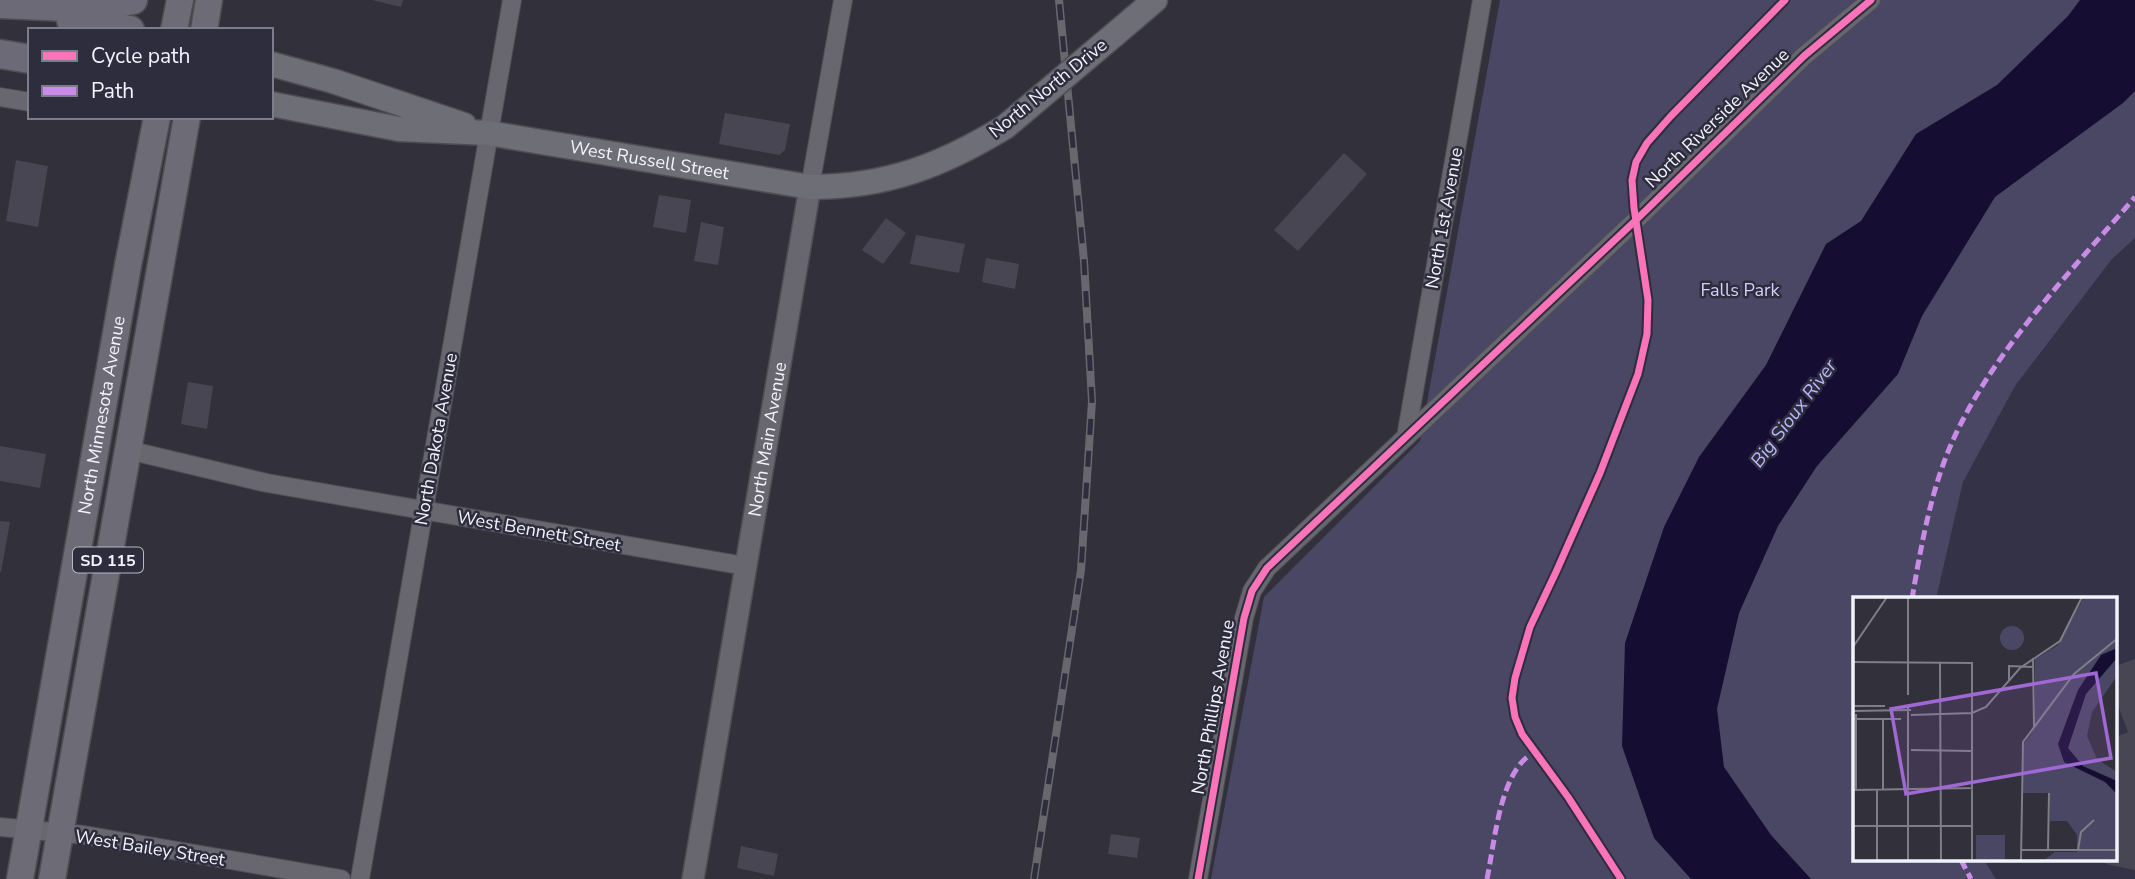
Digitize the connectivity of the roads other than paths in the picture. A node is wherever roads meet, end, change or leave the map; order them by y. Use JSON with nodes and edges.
{"nodes":[{"id":1,"x":133,"y":0,"type":"edge"},
{"id":2,"x":180,"y":0,"type":"edge"},
{"id":3,"x":209,"y":0,"type":"edge"},
{"id":4,"x":512,"y":0,"type":"edge"},
{"id":5,"x":843,"y":0,"type":"edge"},
{"id":6,"x":1155,"y":0,"type":"edge"},
{"id":7,"x":1482,"y":0,"type":"edge"},
{"id":8,"x":1871,"y":0,"type":"edge"},
{"id":9,"x":0,"y":6,"type":"edge"},
{"id":10,"x":119,"y":28,"type":"edge"},
{"id":11,"x":174,"y":28,"type":"edge"},
{"id":12,"x":204,"y":28,"type":"edge"},
{"id":13,"x":0,"y":54,"type":"edge"},
{"id":14,"x":28,"y":59,"type":"edge"},
{"id":15,"x":273,"y":65,"type":"edge"},
{"id":16,"x":0,"y":97,"type":"edge"},
{"id":17,"x":28,"y":102,"type":"edge"},
{"id":18,"x":273,"y":104,"type":"edge"},
{"id":19,"x":157,"y":119,"type":"edge"},
{"id":20,"x":187,"y":119,"type":"edge"},
{"id":21,"x":488,"y":133,"type":"junction"},
{"id":22,"x":810,"y":187,"type":"junction"},
{"id":23,"x":1406,"y":437,"type":"junction"},
{"id":24,"x":128,"y":450,"type":"junction"},
{"id":25,"x":424,"y":510,"type":"junction"},
{"id":26,"x":745,"y":566,"type":"junction"},
{"id":27,"x":0,"y":828,"type":"edge"},
{"id":28,"x":29,"y":831,"type":"junction"},
{"id":29,"x":60,"y":834,"type":"junction"},
{"id":30,"x":20,"y":879,"type":"edge"},
{"id":31,"x":52,"y":879,"type":"edge"},
{"id":32,"x":341,"y":879,"type":"edge"},
{"id":33,"x":360,"y":879,"type":"edge"},
{"id":34,"x":693,"y":879,"type":"edge"},
{"id":35,"x":1198,"y":879,"type":"edge"}],
"edges":[{"from":1,"to":9,"type":"highway"},
{"from":2,"to":11,"type":"main road"},
{"from":3,"to":12,"type":"main road"},
{"from":4,"to":21,"type":"street","name":"North Dakota Avenue"},
{"from":5,"to":22,"type":"street","name":"North Main Avenue"},
{"from":6,"to":22,"type":"main road","name":"North North Drive","bridge":true},
{"from":7,"to":23,"type":"street","name":"North 1st Avenue"},
{"from":8,"to":23,"type":"street","name":"North Riverside Avenue"},
{"from":9,"to":10,"type":"highway"},
{"from":13,"to":14,"type":"highway"},
{"from":15,"to":21,"type":"main road","name":"West Russell Street"},
{"from":16,"to":17,"type":"street"},
{"from":18,"to":21,"type":"main road","name":"West Russell Street"},
{"from":19,"to":28,"type":"main road","name":"North Minnesota Avenue","number":"SD 115"},
{"from":20,"to":24,"type":"main road","name":"North Minnesota Avenue","number":"SD 115"},
{"from":21,"to":22,"type":"main road","name":"West Russell Street"},
{"from":21,"to":25,"type":"street","name":"North Dakota Avenue"},
{"from":22,"to":26,"type":"street","name":"North Main Avenue"},
{"from":23,"to":35,"type":"street","name":"North Phillips Avenue"},
{"from":24,"to":25,"type":"street","name":"West Bennett Street"},
{"from":24,"to":29,"type":"main road","name":"North Minnesota Avenue","number":"SD 115"},
{"from":25,"to":26,"type":"street","name":"West Bennett Street"},
{"from":25,"to":33,"type":"street","name":"North Dakota Avenue"},
{"from":26,"to":34,"type":"street","name":"North Main Avenue"},
{"from":27,"to":28,"type":"street","name":"West Bailey Street"},
{"from":28,"to":29,"type":"street","name":"West Bailey Street"},
{"from":28,"to":30,"type":"main road","name":"North Minnesota Avenue","number":"SD 115"},
{"from":29,"to":31,"type":"main road","name":"North Minnesota Avenue","number":"SD 115"},
{"from":29,"to":32,"type":"street","name":"West Bailey Street"}]}
